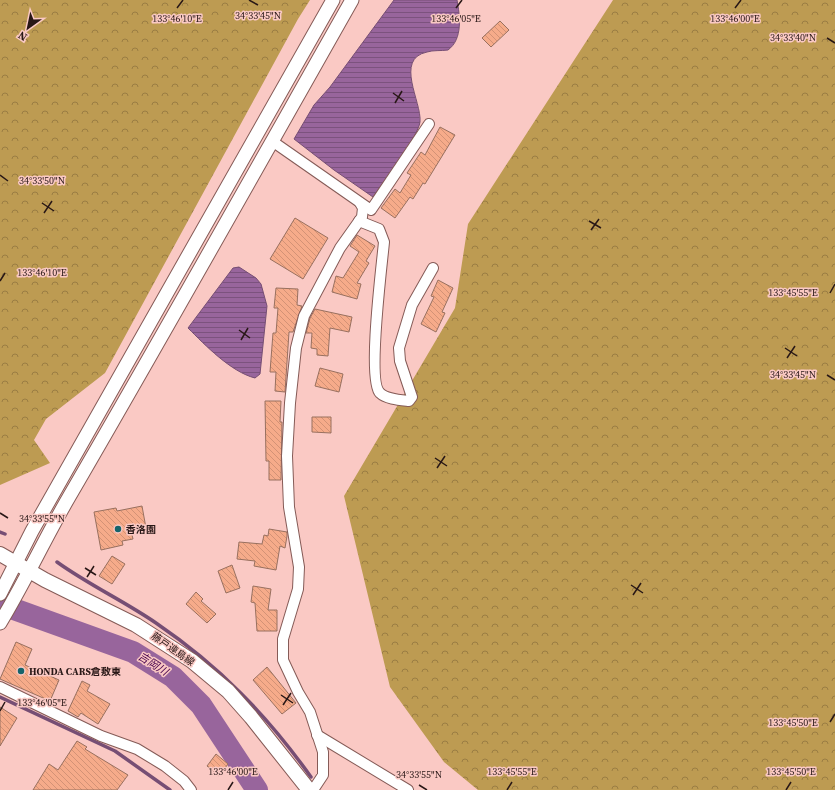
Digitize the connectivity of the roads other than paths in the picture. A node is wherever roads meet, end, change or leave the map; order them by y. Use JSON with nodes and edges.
{"nodes":[{"id":1,"x":333,"y":0,"type":"edge"},
{"id":2,"x":352,"y":0,"type":"edge"},
{"id":3,"x":429,"y":124,"type":"dead end"},
{"id":4,"x":272,"y":141,"type":"junction"},
{"id":5,"x":360,"y":203,"type":"junction"},
{"id":6,"x":359,"y":221,"type":"junction"},
{"id":7,"x":433,"y":268,"type":"dead end"},
{"id":8,"x":0,"y":554,"type":"edge"},
{"id":9,"x":16,"y":564,"type":"junction"},
{"id":10,"x":29,"y":571,"type":"junction"},
{"id":11,"x":0,"y":594,"type":"edge"},
{"id":12,"x":0,"y":623,"type":"edge"},
{"id":13,"x":0,"y":687,"type":"edge"},
{"id":14,"x":317,"y":735,"type":"junction"},
{"id":15,"x":191,"y":790,"type":"edge"},
{"id":16,"x":309,"y":790,"type":"edge"},
{"id":17,"x":313,"y":790,"type":"edge"},
{"id":18,"x":408,"y":790,"type":"edge"}],
"edges":[{"from":1,"to":9,"type":"street"},
{"from":2,"to":4,"type":"street"},
{"from":3,"to":5,"type":"street"},
{"from":4,"to":5,"type":"street"},
{"from":4,"to":10,"type":"street"},
{"from":5,"to":6,"type":"street"},
{"from":6,"to":7,"type":"street"},
{"from":6,"to":14,"type":"street"},
{"from":8,"to":9,"type":"main road","name":"藤戸連島線"},
{"from":9,"to":10,"type":"main road","name":"藤戸連島線"},
{"from":9,"to":11,"type":"street"},
{"from":10,"to":12,"type":"street"},
{"from":10,"to":16,"type":"main road","name":"藤戸連島線"},
{"from":13,"to":15,"type":"street"},
{"from":14,"to":17,"type":"street"},
{"from":14,"to":18,"type":"street"}]}
